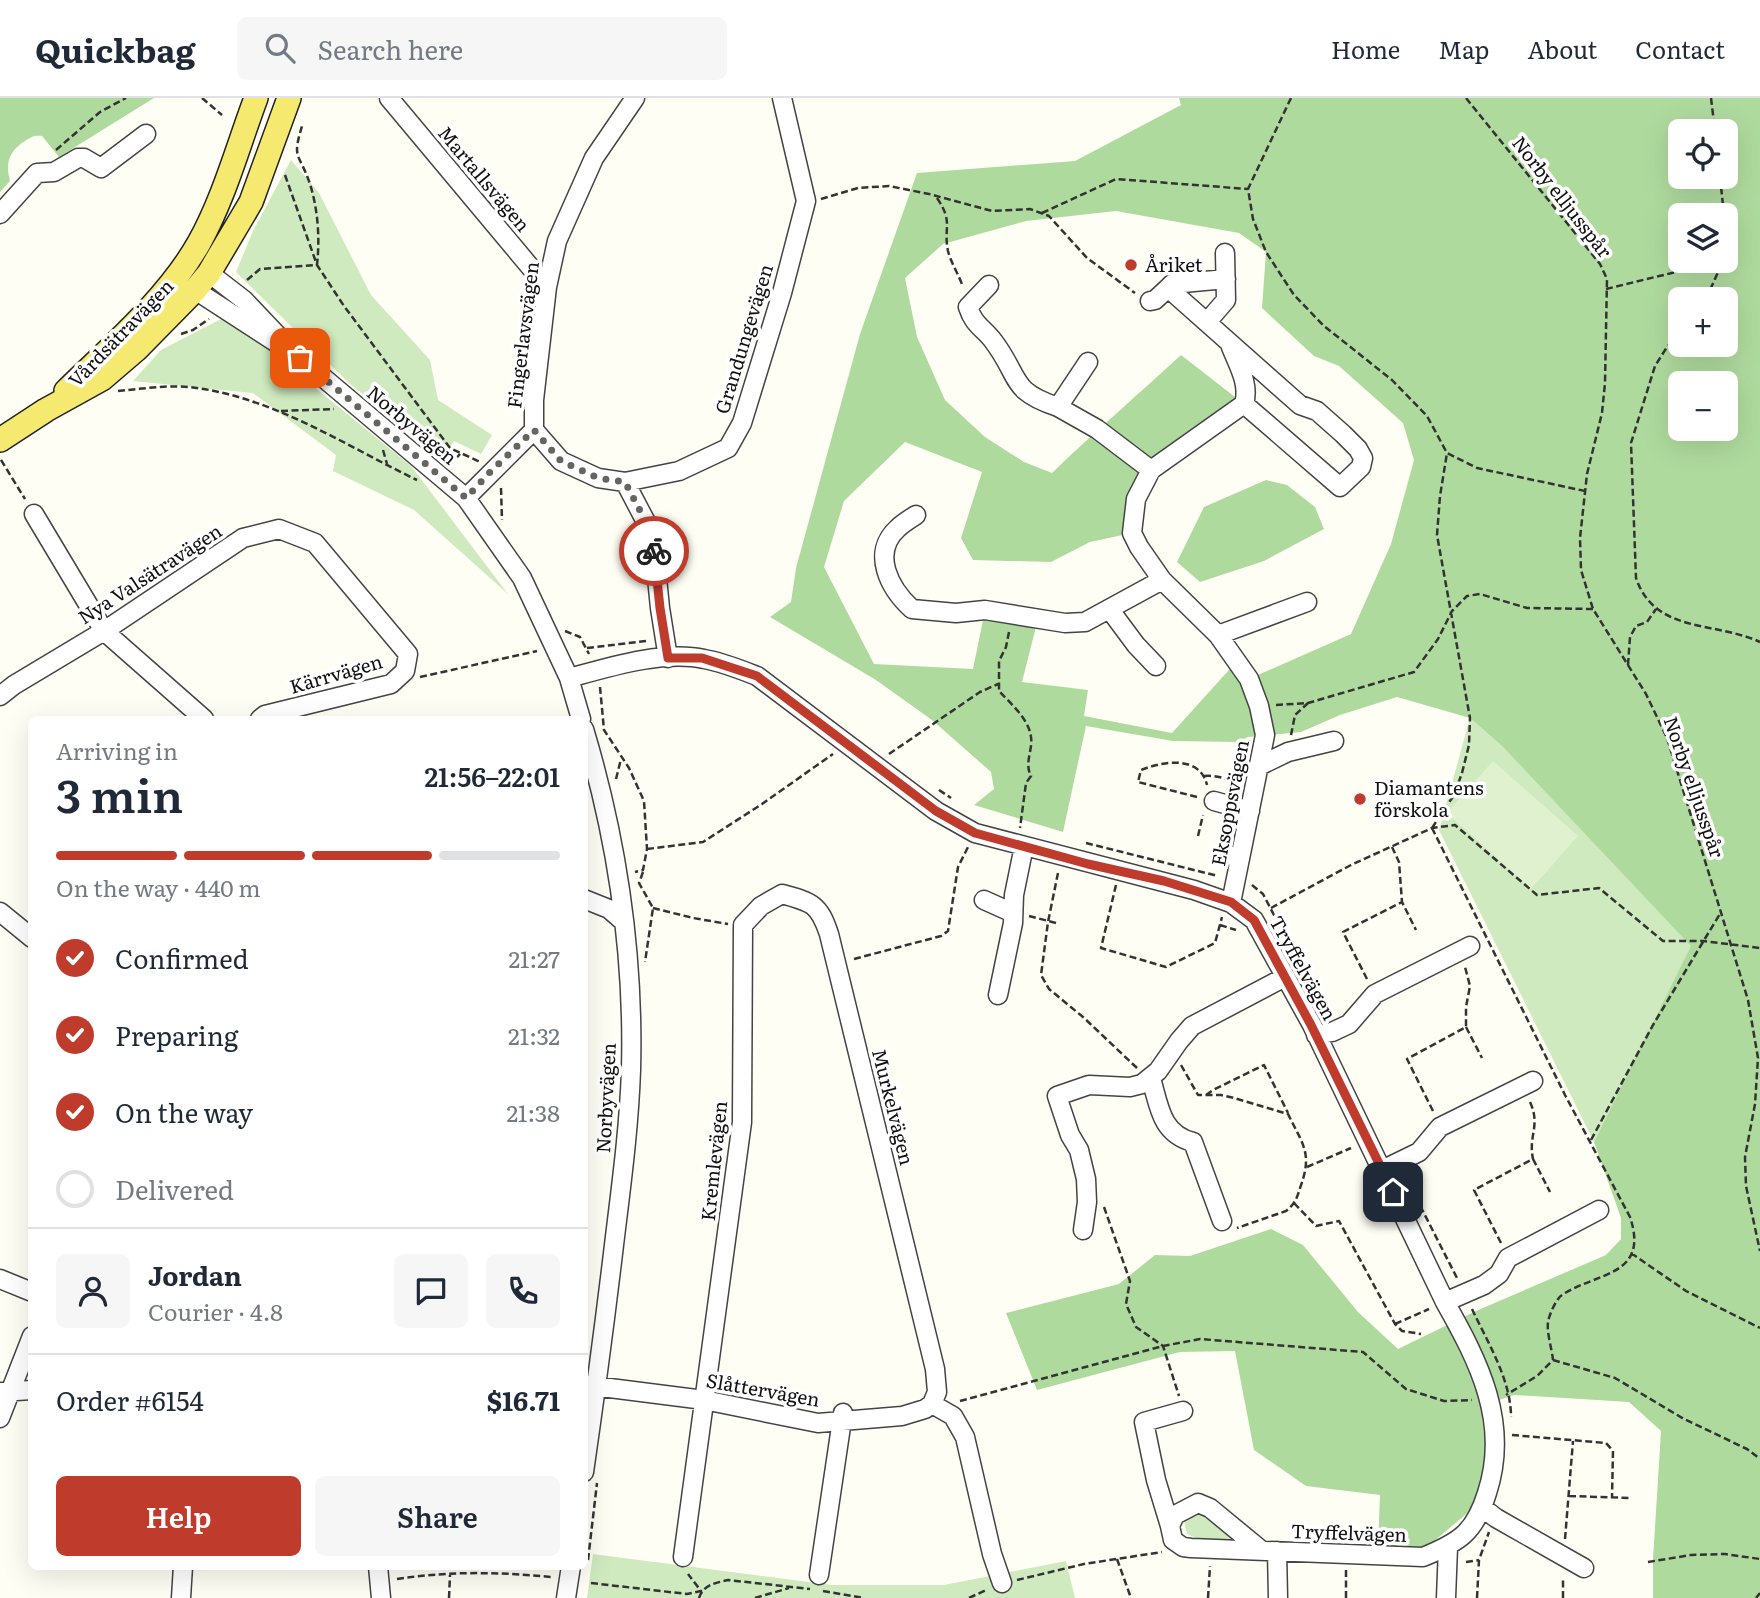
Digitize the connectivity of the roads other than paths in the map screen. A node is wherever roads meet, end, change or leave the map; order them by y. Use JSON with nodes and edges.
{"nodes":[{"id":1,"x":256,"y":98,"type":"edge"},
{"id":2,"x":289,"y":98,"type":"edge"},
{"id":3,"x":388,"y":98,"type":"edge"},
{"id":4,"x":635,"y":98,"type":"edge"},
{"id":5,"x":782,"y":98,"type":"edge"},
{"id":6,"x":146,"y":134,"type":"dead end"},
{"id":7,"x":0,"y":214,"type":"edge"},
{"id":8,"x":1225,"y":253,"type":"dead end"},
{"id":9,"x":183,"y":266,"type":"junction"},
{"id":10,"x":1226,"y":279,"type":"junction"},
{"id":11,"x":202,"y":281,"type":"junction"},
{"id":12,"x":989,"y":285,"type":"dead end"},
{"id":13,"x":547,"y":287,"type":"junction"},
{"id":14,"x":1168,"y":288,"type":"junction"},
{"id":15,"x":1150,"y":301,"type":"road end"},
{"id":16,"x":1207,"y":322,"type":"junction"},
{"id":17,"x":1228,"y":341,"type":"junction"},
{"id":18,"x":1088,"y":362,"type":"dead end"},
{"id":19,"x":1244,"y":404,"type":"junction"},
{"id":20,"x":1058,"y":407,"type":"junction"},
{"id":21,"x":46,"y":410,"type":"junction"},
{"id":22,"x":534,"y":430,"type":"junction"},
{"id":23,"x":0,"y":440,"type":"edge"},
{"id":24,"x":1151,"y":470,"type":"junction"},
{"id":25,"x":625,"y":482,"type":"junction"},
{"id":26,"x":466,"y":498,"type":"junction"},
{"id":27,"x":34,"y":514,"type":"road end"},
{"id":28,"x":916,"y":515,"type":"dead end"},
{"id":29,"x":1162,"y":580,"type":"junction"},
{"id":30,"x":1307,"y":602,"type":"dead end"},
{"id":31,"x":1110,"y":610,"type":"junction"},
{"id":32,"x":104,"y":631,"type":"junction"},
{"id":33,"x":1218,"y":635,"type":"junction"},
{"id":34,"x":408,"y":654,"type":"joint"},
{"id":35,"x":668,"y":658,"type":"junction"},
{"id":36,"x":1156,"y":666,"type":"dead end"},
{"id":37,"x":569,"y":678,"type":"junction"},
{"id":38,"x":0,"y":696,"type":"edge"},
{"id":39,"x":201,"y":716,"type":"edge"},
{"id":40,"x":264,"y":716,"type":"edge"},
{"id":41,"x":581,"y":716,"type":"edge"},
{"id":42,"x":1334,"y":741,"type":"dead end"},
{"id":43,"x":588,"y":743,"type":"edge"},
{"id":44,"x":1259,"y":766,"type":"junction"},
{"id":45,"x":1209,"y":801,"type":"road end"},
{"id":46,"x":1250,"y":811,"type":"junction"},
{"id":47,"x":1027,"y":838,"type":"junction"},
{"id":48,"x":984,"y":900,"type":"dead end"},
{"id":49,"x":588,"y":901,"type":"edge"},
{"id":50,"x":1231,"y":902,"type":"junction"},
{"id":51,"x":0,"y":912,"type":"edge"},
{"id":52,"x":1013,"y":913,"type":"junction"},
{"id":53,"x":624,"y":922,"type":"junction"},
{"id":54,"x":743,"y":925,"type":"joint"},
{"id":55,"x":28,"y":935,"type":"edge"},
{"id":56,"x":1464,"y":949,"type":"road end"},
{"id":57,"x":1285,"y":977,"type":"junction"},
{"id":58,"x":998,"y":995,"type":"dead end"},
{"id":59,"x":1316,"y":1035,"type":"junction"},
{"id":60,"x":1151,"y":1078,"type":"junction"},
{"id":61,"x":1528,"y":1083,"type":"road end"},
{"id":62,"x":1390,"y":1166,"type":"junction"},
{"id":63,"x":1599,"y":1210,"type":"dead end"},
{"id":64,"x":1222,"y":1221,"type":"road end"},
{"id":65,"x":1083,"y":1230,"type":"dead end"},
{"id":66,"x":0,"y":1279,"type":"edge"},
{"id":67,"x":28,"y":1290,"type":"edge"},
{"id":68,"x":1445,"y":1302,"type":"junction"},
{"id":69,"x":28,"y":1344,"type":"edge"},
{"id":70,"x":590,"y":1387,"type":"edge"},
{"id":71,"x":28,"y":1390,"type":"edge"},
{"id":72,"x":4,"y":1391,"type":"edge"},
{"id":73,"x":704,"y":1400,"type":"junction"},
{"id":74,"x":932,"y":1404,"type":"junction"},
{"id":75,"x":1183,"y":1411,"type":"road end"},
{"id":76,"x":588,"y":1415,"type":"edge"},
{"id":77,"x":842,"y":1417,"type":"junction"},
{"id":78,"x":0,"y":1418,"type":"edge"},
{"id":79,"x":1489,"y":1513,"type":"junction"},
{"id":80,"x":1170,"y":1526,"type":"junction"},
{"id":81,"x":1448,"y":1547,"type":"junction"},
{"id":82,"x":1269,"y":1550,"type":"junction"},
{"id":83,"x":683,"y":1557,"type":"road end"},
{"id":84,"x":1584,"y":1568,"type":"dead end"},
{"id":85,"x":183,"y":1570,"type":"edge"},
{"id":86,"x":378,"y":1570,"type":"edge"},
{"id":87,"x":570,"y":1570,"type":"edge"},
{"id":88,"x":819,"y":1575,"type":"dead end"},
{"id":89,"x":1002,"y":1583,"type":"road end"},
{"id":90,"x":181,"y":1598,"type":"edge"},
{"id":91,"x":382,"y":1598,"type":"edge"},
{"id":92,"x":566,"y":1598,"type":"edge"},
{"id":93,"x":1278,"y":1598,"type":"edge"},
{"id":94,"x":1446,"y":1598,"type":"edge"}],
"edges":[{"from":1,"to":9,"type":"main road","name":"Vårdsätravägen"},
{"from":2,"to":11,"type":"main road","name":"Vårdsätravägen"},
{"from":3,"to":13,"type":"street","name":"Martallsvägen"},
{"from":4,"to":13,"type":"street","name":"Fingerlavsvägen"},
{"from":5,"to":25,"type":"street","name":"Grandungevägen"},
{"from":6,"to":7,"type":"street"},
{"from":8,"to":10,"type":"street"},
{"from":9,"to":11,"type":"main road"},
{"from":9,"to":21,"type":"main road","name":"Vårdsätravägen"},
{"from":10,"to":14,"type":"street"},
{"from":10,"to":16,"type":"street"},
{"from":11,"to":21,"type":"main road","name":"Vårdsätravägen"},
{"from":11,"to":26,"type":"street","name":"Norbyvägen"},
{"from":12,"to":20,"type":"street"},
{"from":13,"to":22,"type":"street","name":"Fingerlavsvägen"},
{"from":14,"to":15,"type":"street"},
{"from":14,"to":16,"type":"street"},
{"from":16,"to":17,"type":"street"},
{"from":17,"to":19,"type":"street"},
{"from":17,"to":19,"type":"street"},
{"from":18,"to":20,"type":"street"},
{"from":19,"to":24,"type":"street","name":"Eksoppsvägen"},
{"from":20,"to":24,"type":"street"},
{"from":21,"to":23,"type":"main road","name":"Vårdsätravägen"},
{"from":22,"to":25,"type":"street","name":"Grandungevägen"},
{"from":22,"to":26,"type":"street"},
{"from":24,"to":29,"type":"street","name":"Eksoppsvägen"},
{"from":25,"to":35,"type":"street"},
{"from":26,"to":37,"type":"street","name":"Norbyvägen"},
{"from":27,"to":32,"type":"street"},
{"from":28,"to":31,"type":"street"},
{"from":29,"to":31,"type":"street"},
{"from":29,"to":33,"type":"street","name":"Eksoppsvägen"},
{"from":30,"to":33,"type":"street"},
{"from":31,"to":36,"type":"street"},
{"from":32,"to":34,"type":"street","name":"Nya Valsätravägen"},
{"from":32,"to":38,"type":"street","name":"Nya Valsätravägen"},
{"from":32,"to":39,"type":"street"},
{"from":33,"to":44,"type":"street","name":"Eksoppsvägen"},
{"from":34,"to":40,"type":"street","name":"Kärrvägen"},
{"from":35,"to":37,"type":"street","name":"Tryffelvägen"},
{"from":35,"to":47,"type":"street","name":"Tryffelvägen"},
{"from":37,"to":41,"type":"street","name":"Norbyvägen"},
{"from":42,"to":44,"type":"street"},
{"from":43,"to":53,"type":"street","name":"Norbyvägen"},
{"from":44,"to":46,"type":"street","name":"Eksoppsvägen"},
{"from":45,"to":46,"type":"street"},
{"from":46,"to":50,"type":"street","name":"Eksoppsvägen"},
{"from":47,"to":50,"type":"street","name":"Tryffelvägen"},
{"from":47,"to":52,"type":"street"},
{"from":48,"to":52,"type":"street"},
{"from":49,"to":53,"type":"street"},
{"from":50,"to":57,"type":"street","name":"Tryffelvägen"},
{"from":51,"to":55,"type":"street"},
{"from":52,"to":58,"type":"street"},
{"from":53,"to":70,"type":"street","name":"Norbyvägen"},
{"from":54,"to":73,"type":"street","name":"Kremlevägen"},
{"from":54,"to":74,"type":"street","name":"Murkelvägen"},
{"from":56,"to":59,"type":"street"},
{"from":57,"to":59,"type":"street","name":"Tryffelvägen"},
{"from":57,"to":60,"type":"street"},
{"from":59,"to":62,"type":"street","name":"Tryffelvägen"},
{"from":60,"to":64,"type":"street"},
{"from":60,"to":65,"type":"street"},
{"from":61,"to":62,"type":"street"},
{"from":62,"to":68,"type":"street","name":"Tryffelvägen"},
{"from":63,"to":68,"type":"street"},
{"from":66,"to":67,"type":"street"},
{"from":68,"to":79,"type":"street","name":"Tryffelvägen"},
{"from":69,"to":72,"type":"street"},
{"from":70,"to":73,"type":"street","name":"Slåttervägen"},
{"from":70,"to":76,"type":"street","name":"Norbyvägen"},
{"from":71,"to":72,"type":"street"},
{"from":72,"to":78,"type":"street"},
{"from":73,"to":77,"type":"street","name":"Slåttervägen"},
{"from":73,"to":83,"type":"street","name":"Kremlevägen"},
{"from":74,"to":77,"type":"street","name":"Slåttervägen"},
{"from":74,"to":89,"type":"street"},
{"from":75,"to":80,"type":"street"},
{"from":77,"to":88,"type":"street"},
{"from":79,"to":81,"type":"street","name":"Tryffelvägen"},
{"from":79,"to":84,"type":"street"},
{"from":80,"to":82,"type":"street","name":"Tryffelvägen"},
{"from":80,"to":82,"type":"street"},
{"from":81,"to":82,"type":"street","name":"Tryffelvägen"},
{"from":81,"to":94,"type":"street"},
{"from":82,"to":93,"type":"street"},
{"from":85,"to":90,"type":"street"},
{"from":86,"to":91,"type":"street"},
{"from":87,"to":92,"type":"street"}]}
